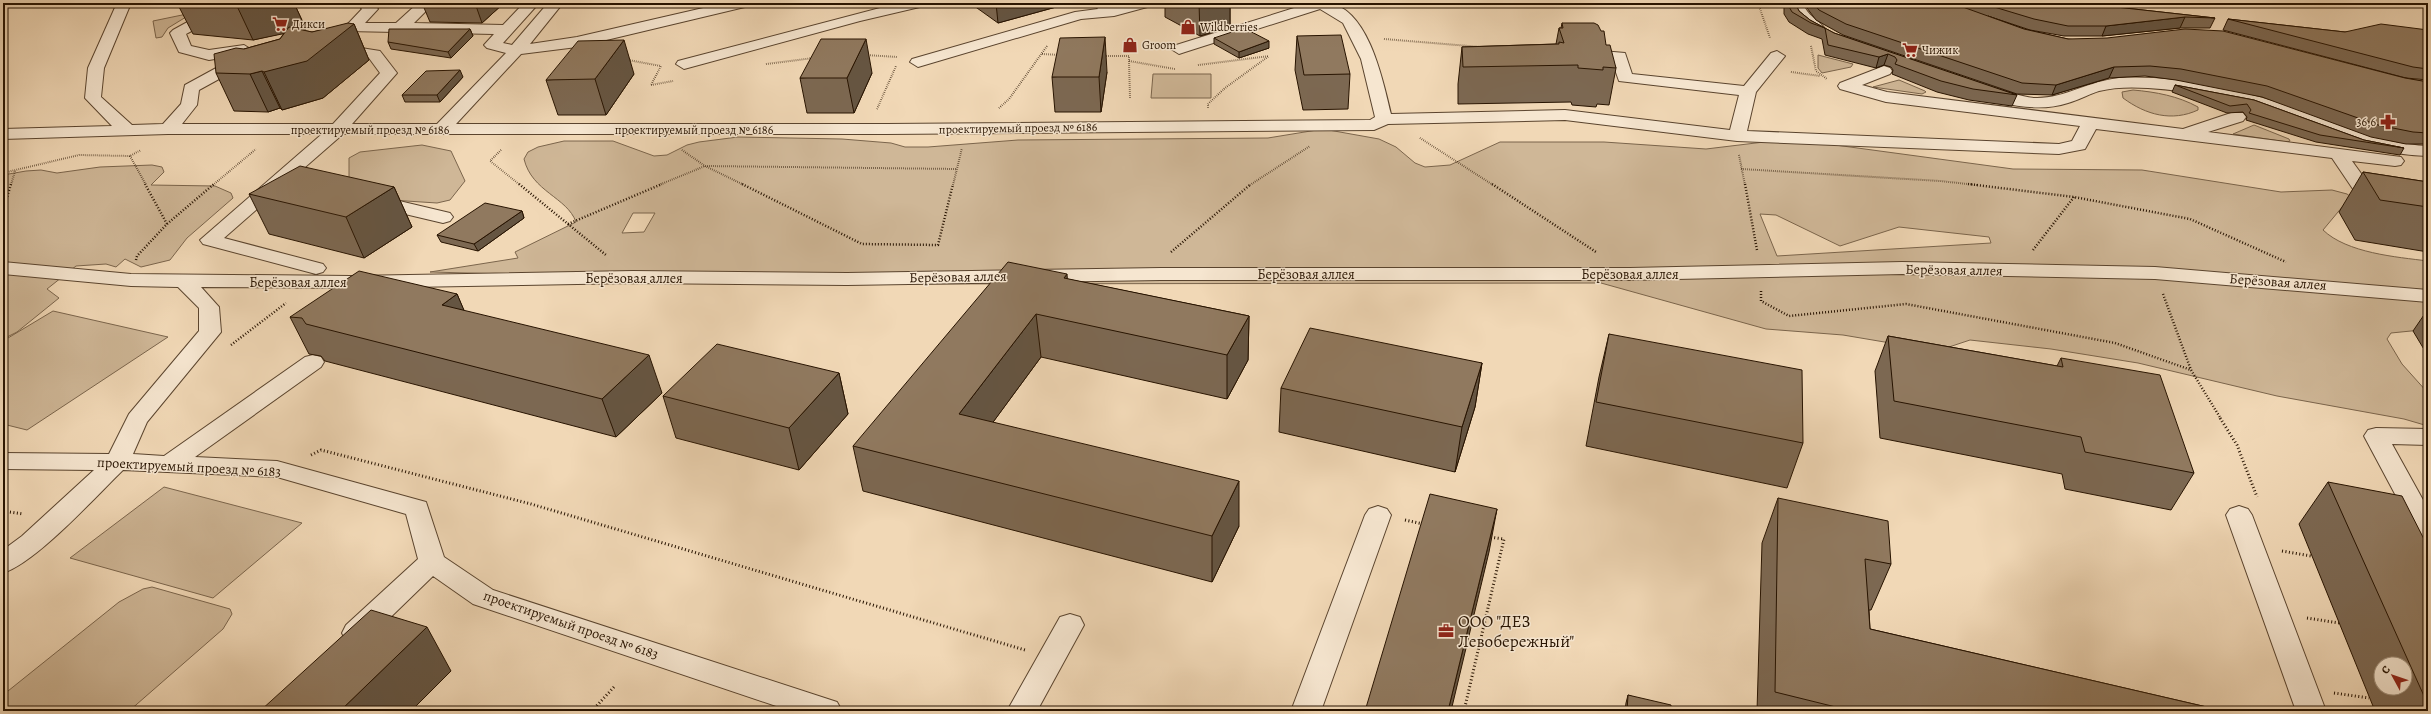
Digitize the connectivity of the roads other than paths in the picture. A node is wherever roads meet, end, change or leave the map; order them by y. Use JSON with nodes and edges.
{"nodes":[{"id":1,"x":124,"y":3,"type":"edge"},
{"id":2,"x":260,"y":3,"type":"edge"},
{"id":3,"x":364,"y":3,"type":"edge"},
{"id":4,"x":427,"y":3,"type":"edge"},
{"id":5,"x":532,"y":3,"type":"edge"},
{"id":6,"x":556,"y":3,"type":"edge"},
{"id":7,"x":744,"y":3,"type":"edge"},
{"id":8,"x":919,"y":3,"type":"edge"},
{"id":9,"x":1100,"y":3,"type":"edge"},
{"id":10,"x":1146,"y":3,"type":"edge"},
{"id":11,"x":1801,"y":3,"type":"edge"},
{"id":12,"x":1320,"y":4,"type":"edge"},
{"id":13,"x":887,"y":6,"type":"edge"},
{"id":14,"x":1114,"y":12,"type":"junction"},
{"id":15,"x":400,"y":27,"type":"junction"},
{"id":16,"x":506,"y":30,"type":"junction"},
{"id":17,"x":1831,"y":36,"type":"edge"},
{"id":18,"x":319,"y":48,"type":"edge"},
{"id":19,"x":1179,"y":49,"type":"dead end"},
{"id":20,"x":516,"y":50,"type":"junction"},
{"id":21,"x":1602,"y":56,"type":"edge"},
{"id":22,"x":1777,"y":56,"type":"road end"},
{"id":23,"x":918,"y":62,"type":"dead end"},
{"id":24,"x":1888,"y":62,"type":"edge"},
{"id":25,"x":684,"y":64,"type":"dead end"},
{"id":26,"x":1972,"y":87,"type":"edge"},
{"id":27,"x":1748,"y":91,"type":"junction"},
{"id":28,"x":2237,"y":117,"type":"dead end"},
{"id":29,"x":1384,"y":119,"type":"junction"},
{"id":30,"x":2090,"y":123,"type":"junction"},
{"id":31,"x":168,"y":129,"type":"junction"},
{"id":32,"x":442,"y":129,"type":"junction"},
{"id":33,"x":127,"y":130,"type":"junction"},
{"id":34,"x":337,"y":130,"type":"junction"},
{"id":35,"x":3,"y":134,"type":"edge"},
{"id":36,"x":2184,"y":135,"type":"junction"},
{"id":37,"x":1737,"y":136,"type":"junction"},
{"id":38,"x":2428,"y":151,"type":"edge"},
{"id":39,"x":2338,"y":154,"type":"junction"},
{"id":40,"x":2428,"y":165,"type":"edge"},
{"id":41,"x":282,"y":180,"type":"junction"},
{"id":42,"x":304,"y":185,"type":"edge"},
{"id":43,"x":358,"y":198,"type":"edge"},
{"id":44,"x":2428,"y":206,"type":"edge"},
{"id":45,"x":443,"y":217,"type":"dead end"},
{"id":46,"x":3,"y":268,"type":"edge"},
{"id":47,"x":316,"y":268,"type":"dead end"},
{"id":48,"x":184,"y":281,"type":"junction"},
{"id":49,"x":2428,"y":296,"type":"edge"},
{"id":50,"x":313,"y":362,"type":"dead end"},
{"id":51,"x":2428,"y":437,"type":"edge"},
{"id":52,"x":3,"y":461,"type":"edge"},
{"id":53,"x":117,"y":462,"type":"junction"},
{"id":54,"x":168,"y":465,"type":"junction"},
{"id":55,"x":1378,"y":515,"type":"road end"},
{"id":56,"x":2239,"y":515,"type":"dead end"},
{"id":57,"x":2428,"y":532,"type":"edge"},
{"id":58,"x":432,"y":562,"type":"junction"},
{"id":59,"x":3,"y":563,"type":"edge"},
{"id":60,"x":1070,"y":625,"type":"dead end"},
{"id":61,"x":340,"y":647,"type":"edge"},
{"id":62,"x":827,"y":711,"type":"edge"},
{"id":63,"x":1022,"y":711,"type":"edge"},
{"id":64,"x":1306,"y":711,"type":"edge"},
{"id":65,"x":2311,"y":711,"type":"edge"}],
"edges":[{"from":1,"to":33,"type":"street"},
{"from":2,"to":31,"type":"street"},
{"from":3,"to":15,"type":"street"},
{"from":4,"to":15,"type":"street"},
{"from":5,"to":16,"type":"street"},
{"from":6,"to":20,"type":"street"},
{"from":7,"to":20,"type":"street"},
{"from":8,"to":13,"type":"street"},
{"from":9,"to":14,"type":"street"},
{"from":10,"to":14,"type":"street"},
{"from":11,"to":17,"type":"street"},
{"from":12,"to":19,"type":"street"},
{"from":12,"to":29,"type":"street"},
{"from":13,"to":25,"type":"street"},
{"from":14,"to":23,"type":"street"},
{"from":15,"to":16,"type":"street"},
{"from":16,"to":20,"type":"street"},
{"from":18,"to":34,"type":"street"},
{"from":20,"to":32,"type":"street"},
{"from":21,"to":27,"type":"street"},
{"from":22,"to":27,"type":"street"},
{"from":24,"to":30,"type":"street"},
{"from":26,"to":38,"type":"street"},
{"from":27,"to":37,"type":"street"},
{"from":28,"to":36,"type":"street"},
{"from":29,"to":32,"type":"street","name":"проектируемый проезд № 6186"},
{"from":29,"to":37,"type":"street","name":"проектируемый проезд № 6186"},
{"from":30,"to":36,"type":"street"},
{"from":30,"to":37,"type":"street","name":"проектируемый проезд № 6186"},
{"from":31,"to":33,"type":"street","name":"проектируемый проезд № 6186"},
{"from":31,"to":34,"type":"street","name":"проектируемый проезд № 6186"},
{"from":32,"to":34,"type":"street","name":"проектируемый проезд № 6186"},
{"from":33,"to":35,"type":"street","name":"проектируемый проезд № 6186"},
{"from":34,"to":41,"type":"street"},
{"from":36,"to":39,"type":"street"},
{"from":39,"to":40,"type":"street"},
{"from":39,"to":44,"type":"street"},
{"from":41,"to":42,"type":"street"},
{"from":41,"to":47,"type":"street"},
{"from":43,"to":45,"type":"street"},
{"from":46,"to":48,"type":"street","name":"Берёзовая аллея"},
{"from":48,"to":49,"type":"street","name":"Берёзовая аллея"},
{"from":48,"to":53,"type":"street"},
{"from":50,"to":54,"type":"street"},
{"from":51,"to":57,"type":"street"},
{"from":52,"to":53,"type":"street","name":"проектируемый проезд № 6183"},
{"from":53,"to":54,"type":"street","name":"проектируемый проезд № 6183"},
{"from":53,"to":59,"type":"street"},
{"from":54,"to":58,"type":"street","name":"проектируемый проезд № 6183"},
{"from":55,"to":64,"type":"street"},
{"from":56,"to":65,"type":"street"},
{"from":58,"to":61,"type":"street"},
{"from":58,"to":62,"type":"street","name":"проектируемый проезд № 6183"},
{"from":60,"to":63,"type":"street"}]}
